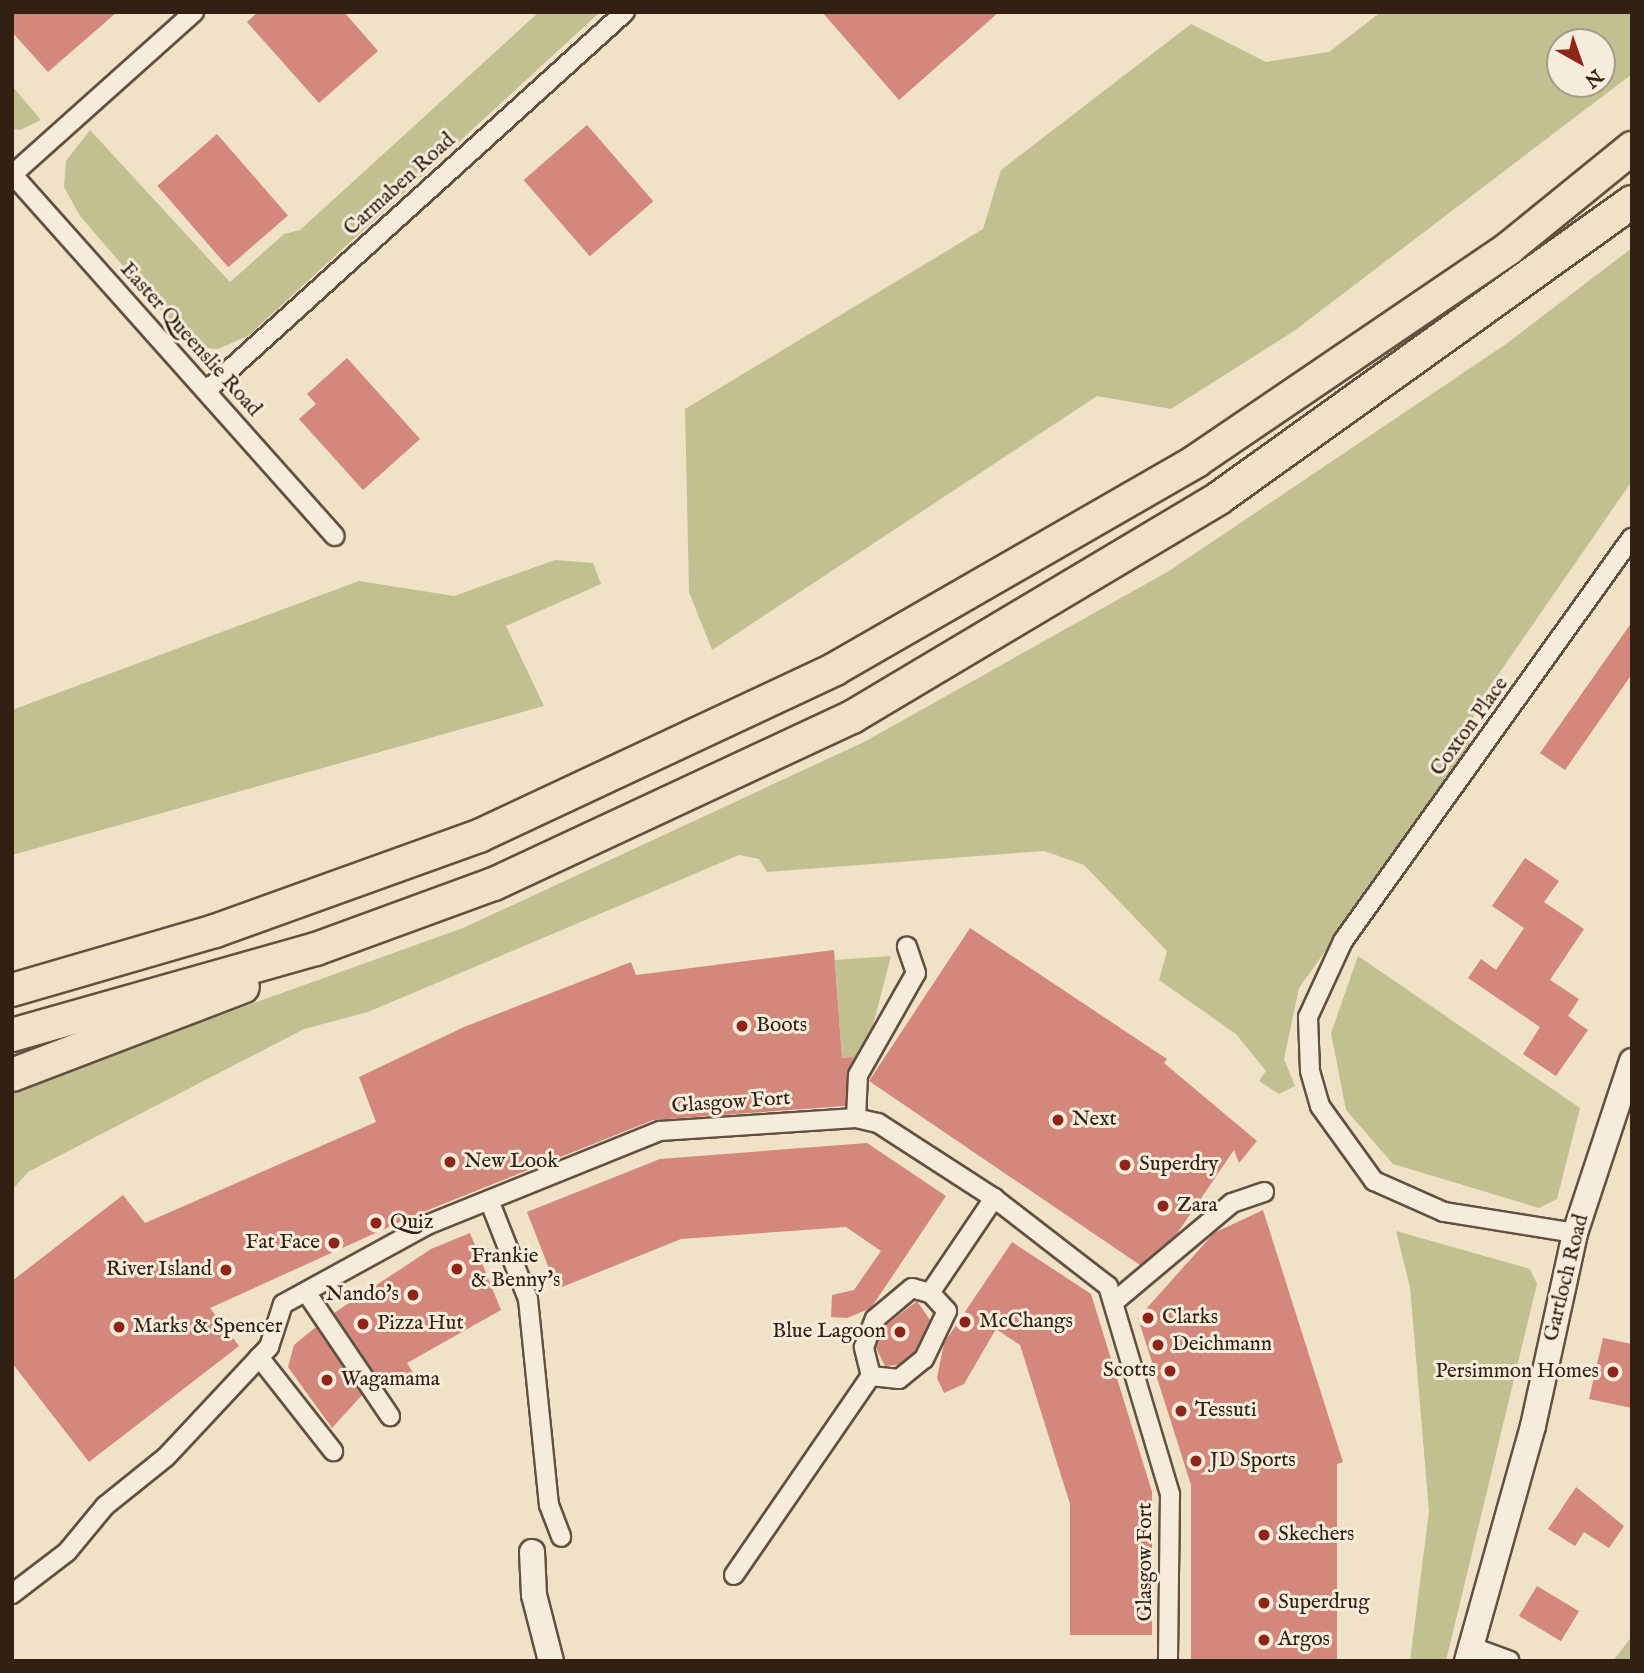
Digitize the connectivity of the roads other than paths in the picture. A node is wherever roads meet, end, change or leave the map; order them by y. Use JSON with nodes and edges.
{"nodes":[{"id":1,"x":194,"y":12,"type":"edge"},
{"id":2,"x":625,"y":12,"type":"edge"},
{"id":3,"x":1632,"y":148,"type":"edge"},
{"id":4,"x":12,"y":174,"type":"edge"},
{"id":5,"x":1632,"y":202,"type":"edge"},
{"id":6,"x":206,"y":391,"type":"junction"},
{"id":7,"x":335,"y":536,"type":"dead end"},
{"id":8,"x":1632,"y":538,"type":"edge"},
{"id":9,"x":907,"y":947,"type":"dead end"},
{"id":10,"x":316,"y":949,"type":"junction"},
{"id":11,"x":106,"y":965,"type":"junction"},
{"id":12,"x":12,"y":979,"type":"edge"},
{"id":13,"x":12,"y":990,"type":"edge"},
{"id":14,"x":12,"y":1035,"type":"edge"},
{"id":15,"x":1632,"y":1060,"type":"edge"},
{"id":16,"x":12,"y":1075,"type":"edge"},
{"id":17,"x":856,"y":1118,"type":"junction"},
{"id":18,"x":1264,"y":1192,"type":"dead end"},
{"id":19,"x":994,"y":1198,"type":"junction"},
{"id":20,"x":489,"y":1200,"type":"junction"},
{"id":21,"x":1576,"y":1233,"type":"junction"},
{"id":22,"x":306,"y":1292,"type":"junction"},
{"id":23,"x":930,"y":1293,"type":"junction"},
{"id":24,"x":1114,"y":1302,"type":"junction"},
{"id":25,"x":259,"y":1357,"type":"junction"},
{"id":26,"x":871,"y":1376,"type":"junction"},
{"id":27,"x":390,"y":1416,"type":"dead end"},
{"id":28,"x":333,"y":1451,"type":"dead end"},
{"id":29,"x":561,"y":1537,"type":"dead end"},
{"id":30,"x":533,"y":1552,"type":"dead end"},
{"id":31,"x":734,"y":1575,"type":"dead end"},
{"id":32,"x":12,"y":1594,"type":"edge"},
{"id":33,"x":1469,"y":1654,"type":"edge"},
{"id":34,"x":551,"y":1661,"type":"edge"},
{"id":35,"x":1168,"y":1661,"type":"edge"},
{"id":36,"x":1510,"y":1661,"type":"edge"}],
"edges":[{"from":1,"to":4,"type":"street"},
{"from":2,"to":6,"type":"street","name":"Carmaben Road"},
{"from":3,"to":11,"type":"highway"},
{"from":4,"to":6,"type":"street","name":"Easter Queenslie Road"},
{"from":5,"to":10,"type":"highway"},
{"from":6,"to":7,"type":"street","name":"Easter Queenslie Road"},
{"from":8,"to":21,"type":"street","name":"Coxton Place"},
{"from":9,"to":17,"type":"street"},
{"from":10,"to":14,"type":"highway"},
{"from":10,"to":16,"type":"highway"},
{"from":11,"to":12,"type":"highway"},
{"from":11,"to":13,"type":"highway"},
{"from":15,"to":21,"type":"main road","name":"Gartloch Road"},
{"from":17,"to":19,"type":"street","name":"Glasgow Fort"},
{"from":17,"to":20,"type":"street","name":"Glasgow Fort"},
{"from":18,"to":24,"type":"street"},
{"from":19,"to":23,"type":"street"},
{"from":19,"to":24,"type":"street","name":"Glasgow Fort"},
{"from":20,"to":22,"type":"street","name":"Glasgow Fort"},
{"from":20,"to":29,"type":"street"},
{"from":21,"to":33,"type":"main road","name":"Gartloch Road"},
{"from":22,"to":25,"type":"street","name":"Glasgow Fort"},
{"from":22,"to":27,"type":"street"},
{"from":23,"to":26,"type":"street"},
{"from":23,"to":26,"type":"street"},
{"from":24,"to":35,"type":"street","name":"Glasgow Fort"},
{"from":25,"to":28,"type":"street"},
{"from":25,"to":32,"type":"street"},
{"from":26,"to":31,"type":"street"},
{"from":30,"to":34,"type":"main road"},
{"from":33,"to":36,"type":"street"}]}
